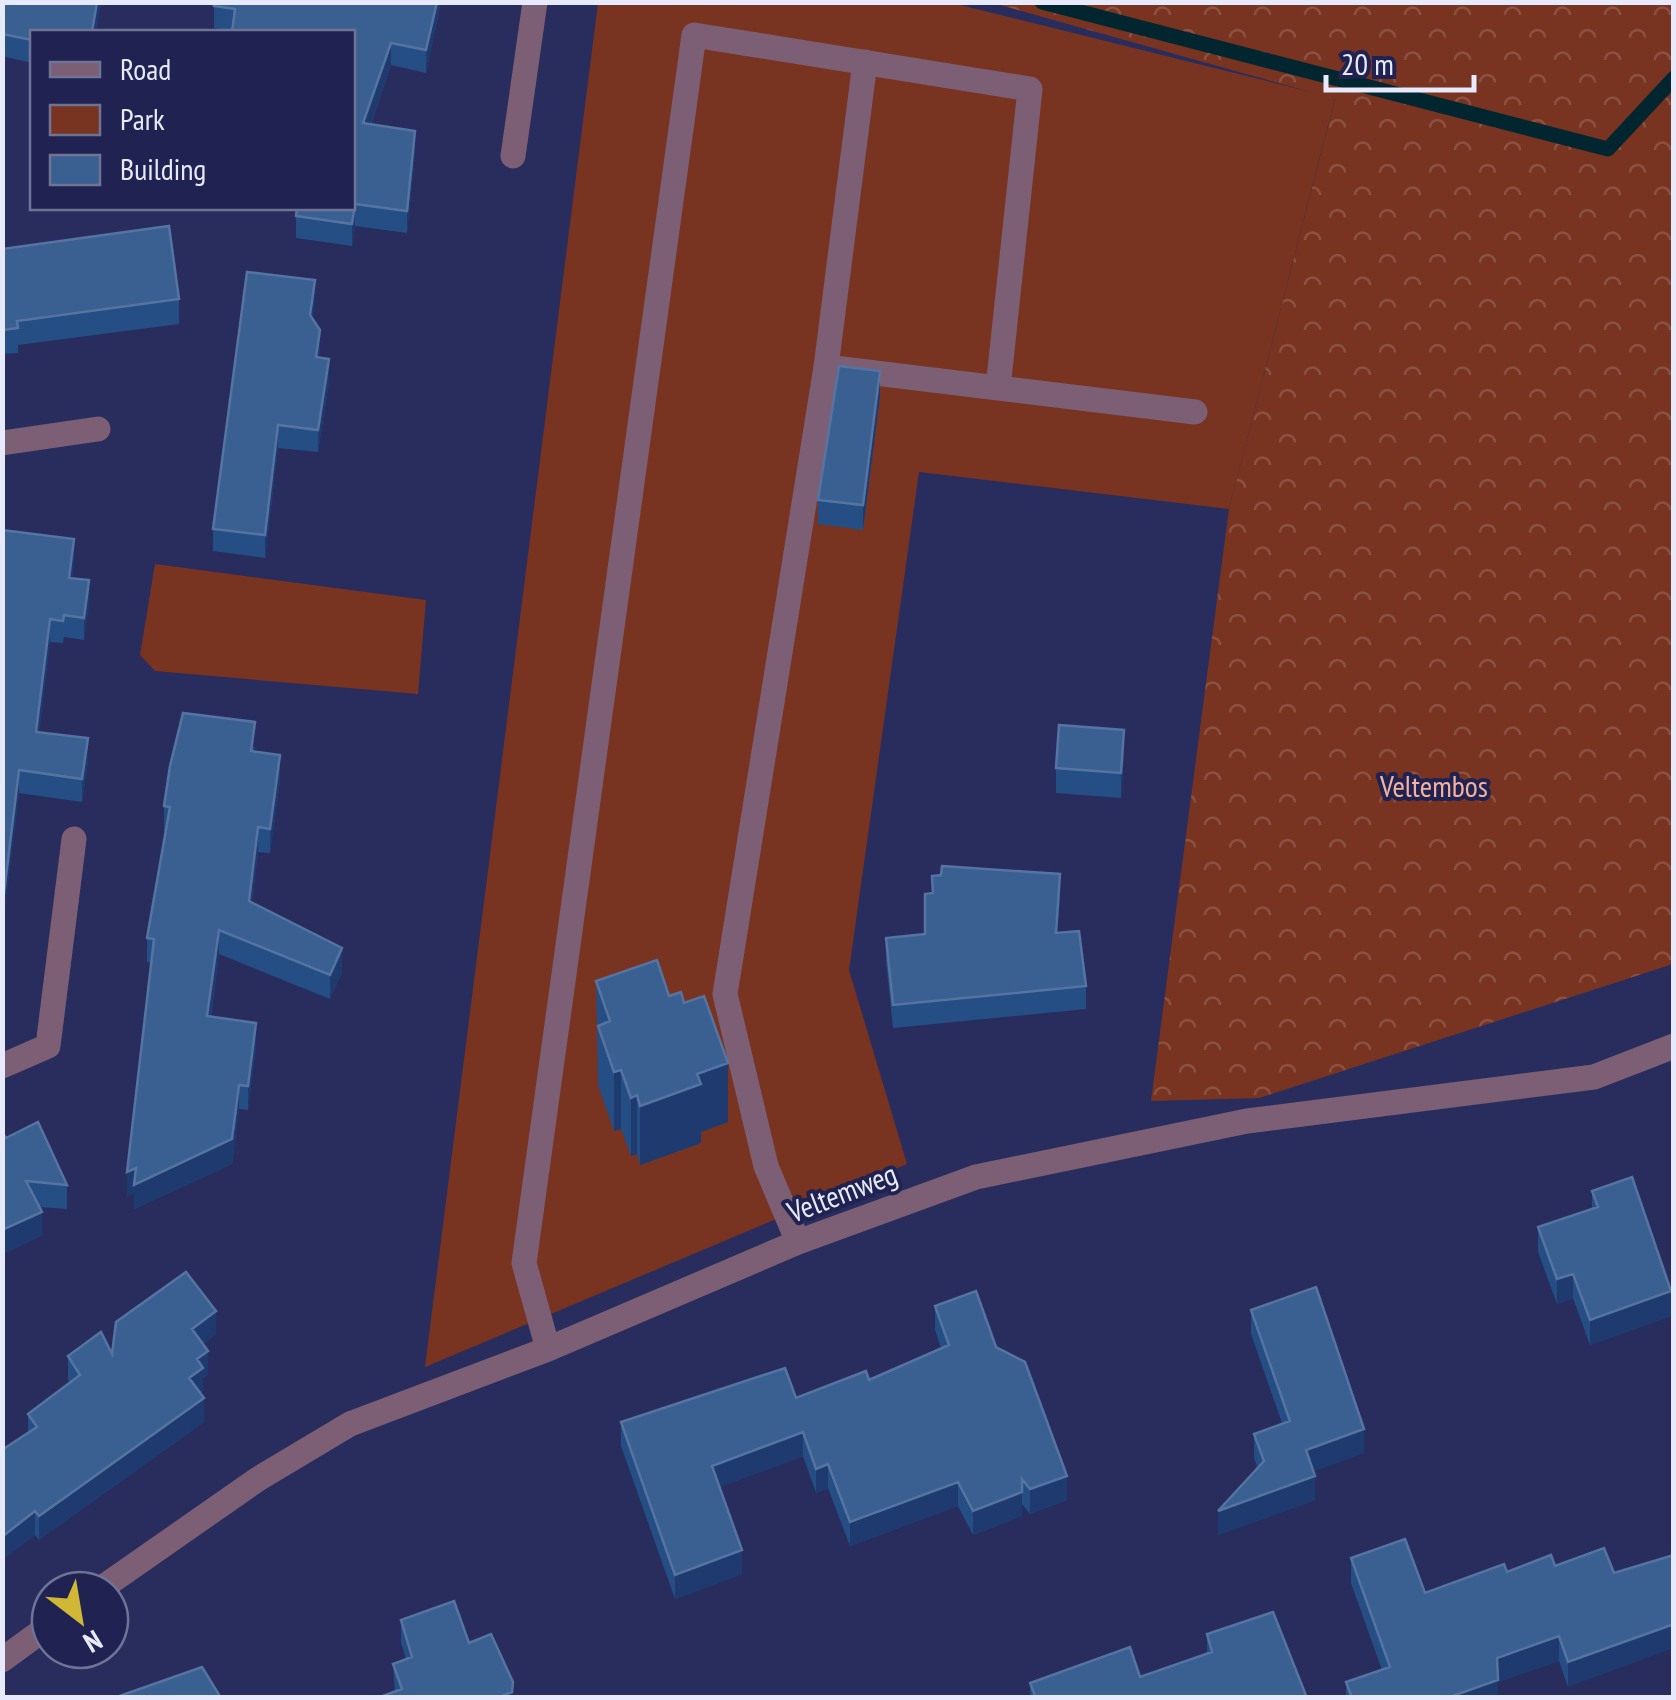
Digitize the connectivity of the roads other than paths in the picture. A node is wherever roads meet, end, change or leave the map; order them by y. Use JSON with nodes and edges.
{"nodes":[{"id":1,"x":535,"y":2,"type":"edge"},
{"id":2,"x":864,"y":62,"type":"junction"},
{"id":3,"x":513,"y":156,"type":"dead end"},
{"id":4,"x":826,"y":367,"type":"junction"},
{"id":5,"x":998,"y":388,"type":"junction"},
{"id":6,"x":1195,"y":412,"type":"dead end"},
{"id":7,"x":98,"y":430,"type":"dead end"},
{"id":8,"x":2,"y":444,"type":"edge"},
{"id":9,"x":74,"y":839,"type":"dead end"},
{"id":10,"x":1674,"y":1046,"type":"edge"},
{"id":11,"x":2,"y":1066,"type":"edge"},
{"id":12,"x":798,"y":1242,"type":"junction"},
{"id":13,"x":548,"y":1349,"type":"junction"},
{"id":14,"x":127,"y":1570,"type":"edge"},
{"id":15,"x":30,"y":1640,"type":"edge"},
{"id":16,"x":2,"y":1660,"type":"edge"}],
"edges":[{"from":1,"to":3,"type":"street"},
{"from":2,"to":4,"type":"street"},
{"from":2,"to":5,"type":"street"},
{"from":2,"to":13,"type":"street"},
{"from":4,"to":5,"type":"street"},
{"from":4,"to":12,"type":"street"},
{"from":5,"to":6,"type":"street"},
{"from":7,"to":8,"type":"street"},
{"from":9,"to":11,"type":"street"},
{"from":10,"to":12,"type":"street","name":"Veltemweg"},
{"from":12,"to":13,"type":"street","name":"Veltemweg"},
{"from":13,"to":14,"type":"street","name":"Veltemweg"},
{"from":15,"to":16,"type":"street"}]}
